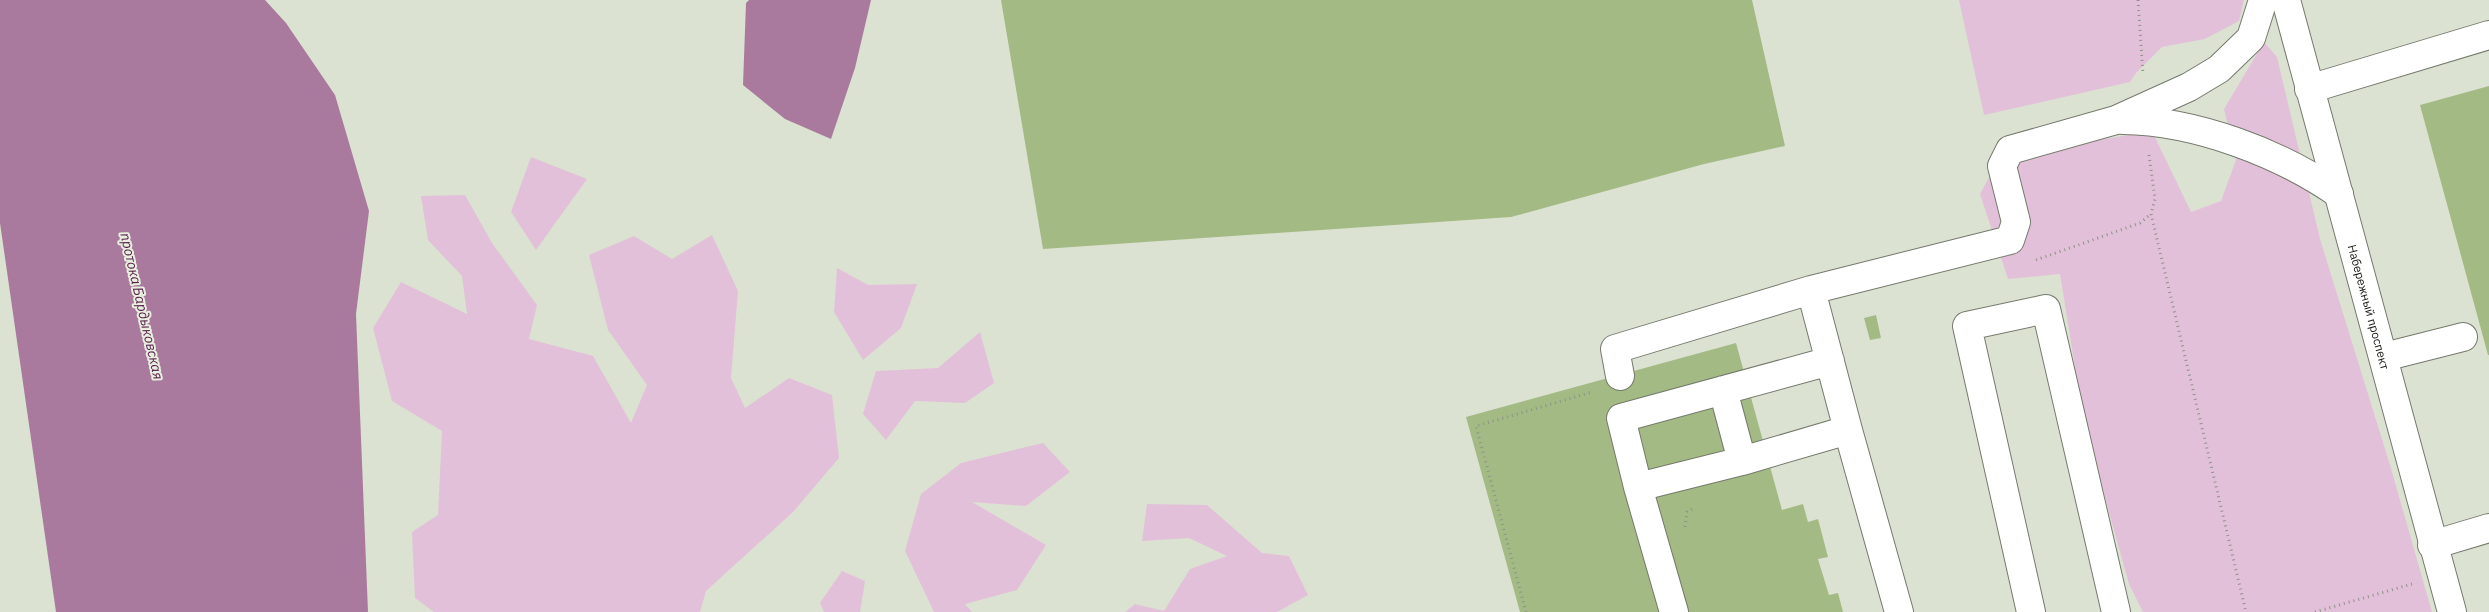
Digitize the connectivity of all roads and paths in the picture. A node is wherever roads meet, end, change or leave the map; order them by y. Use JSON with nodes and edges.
{"nodes":[{"id":1,"x":2138,"y":0,"type":"edge"},
{"id":2,"x":2263,"y":0,"type":"edge"},
{"id":3,"x":2286,"y":0,"type":"edge"},
{"id":4,"x":2489,"y":35,"type":"edge"},
{"id":5,"x":2309,"y":90,"type":"junction"},
{"id":6,"x":2145,"y":114,"type":"junction"},
{"id":7,"x":2339,"y":194,"type":"junction"},
{"id":8,"x":2041,"y":249,"type":"dead end"},
{"id":9,"x":2043,"y":258,"type":"dead end"},
{"id":10,"x":1811,"y":290,"type":"junction"},
{"id":11,"x":2463,"y":337,"type":"dead end"},
{"id":12,"x":2384,"y":357,"type":"junction"},
{"id":13,"x":1830,"y":362,"type":"junction"},
{"id":14,"x":1620,"y":376,"type":"dead end"},
{"id":15,"x":1723,"y":390,"type":"junction"},
{"id":16,"x":1848,"y":430,"type":"junction"},
{"id":17,"x":1742,"y":461,"type":"junction"},
{"id":18,"x":1638,"y":487,"type":"junction"},
{"id":19,"x":1698,"y":504,"type":"dead end"},
{"id":20,"x":2489,"y":528,"type":"edge"},
{"id":21,"x":1687,"y":536,"type":"dead end"},
{"id":22,"x":2432,"y":545,"type":"junction"},
{"id":23,"x":2442,"y":576,"type":"junction"},
{"id":24,"x":1674,"y":612,"type":"edge"},
{"id":25,"x":1899,"y":612,"type":"edge"},
{"id":26,"x":2031,"y":612,"type":"edge"},
{"id":27,"x":2116,"y":612,"type":"edge"},
{"id":28,"x":2246,"y":612,"type":"edge"},
{"id":29,"x":2315,"y":612,"type":"edge"},
{"id":30,"x":2452,"y":612,"type":"edge"}],
"edges":[{"from":1,"to":6,"type":"path"},
{"from":2,"to":6,"type":"main road"},
{"from":3,"to":5,"type":"main road","name":"Набережный проспект"},
{"from":4,"to":5,"type":"main road"},
{"from":5,"to":7,"type":"main road","name":"Набережный проспект"},
{"from":6,"to":7,"type":"main road"},
{"from":6,"to":10,"type":"main road"},
{"from":6,"to":28,"type":"path"},
{"from":7,"to":12,"type":"main road","name":"Набережный проспект"},
{"from":8,"to":9,"type":"path"},
{"from":10,"to":13,"type":"main road"},
{"from":10,"to":14,"type":"main road"},
{"from":11,"to":12,"type":"main road"},
{"from":12,"to":22,"type":"main road","name":"Набережный проспект"},
{"from":13,"to":15,"type":"main road"},
{"from":13,"to":16,"type":"main road"},
{"from":15,"to":17,"type":"main road"},
{"from":15,"to":18,"type":"main road"},
{"from":16,"to":17,"type":"main road"},
{"from":16,"to":25,"type":"main road"},
{"from":17,"to":18,"type":"main road"},
{"from":18,"to":24,"type":"main road"},
{"from":19,"to":21,"type":"path"},
{"from":20,"to":22,"type":"main road"},
{"from":22,"to":23,"type":"main road","name":"Набережный проспект"},
{"from":23,"to":29,"type":"path"},
{"from":23,"to":30,"type":"main road","name":"Набережный проспект"},
{"from":26,"to":27,"type":"main road"}]}
